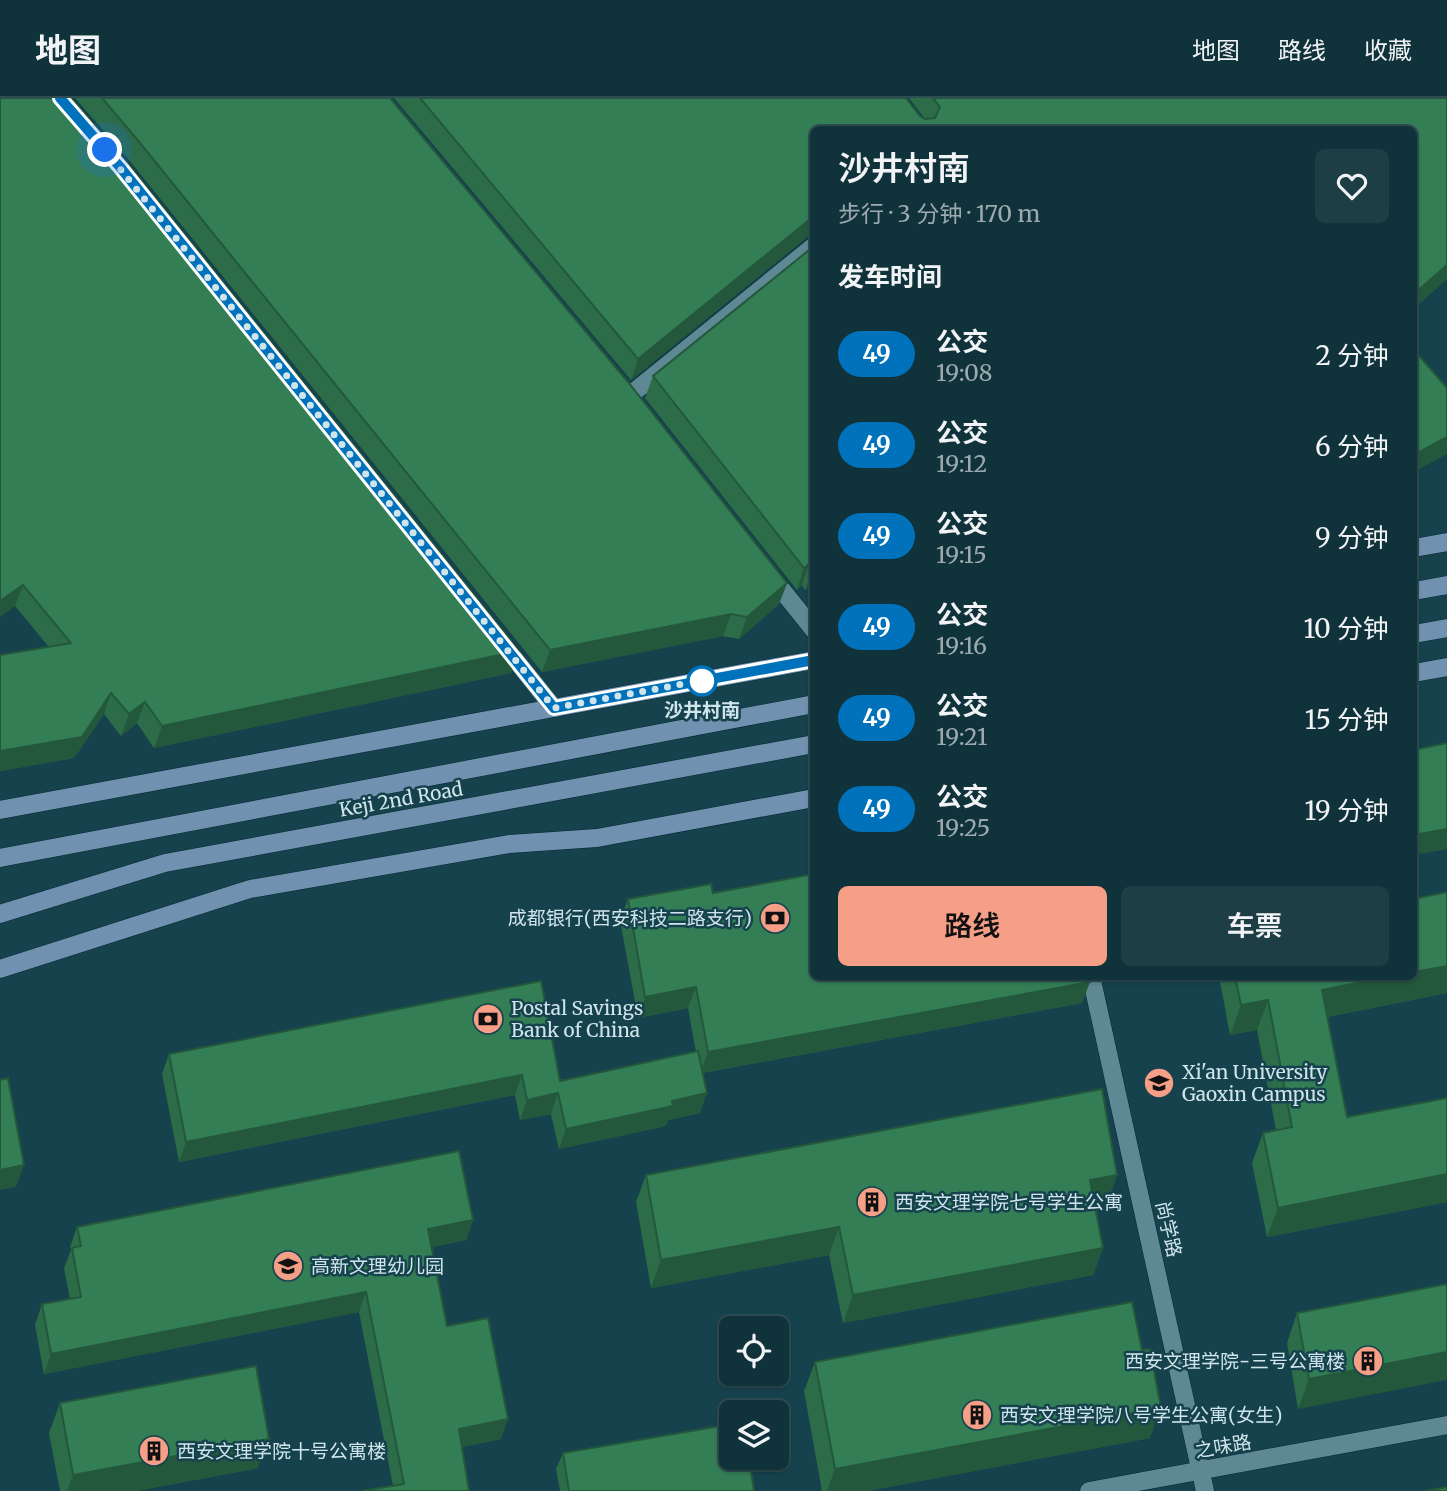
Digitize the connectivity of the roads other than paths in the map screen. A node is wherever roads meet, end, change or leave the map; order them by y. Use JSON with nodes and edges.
{"nodes":[{"id":1,"x":810,"y":249,"type":"edge"},
{"id":2,"x":629,"y":396,"type":"edge"},
{"id":3,"x":1447,"y":542,"type":"edge"},
{"id":4,"x":1417,"y":547,"type":"edge"},
{"id":5,"x":755,"y":556,"type":"edge"},
{"id":6,"x":1447,"y":584,"type":"edge"},
{"id":7,"x":1417,"y":590,"type":"edge"},
{"id":8,"x":810,"y":625,"type":"edge"},
{"id":9,"x":1447,"y":628,"type":"edge"},
{"id":10,"x":493,"y":632,"type":"edge"},
{"id":11,"x":1417,"y":633,"type":"edge"},
{"id":12,"x":810,"y":661,"type":"edge"},
{"id":13,"x":1447,"y":667,"type":"edge"},
{"id":14,"x":1417,"y":672,"type":"edge"},
{"id":15,"x":810,"y":705,"type":"edge"},
{"id":16,"x":554,"y":708,"type":"junction"},
{"id":17,"x":810,"y":745,"type":"edge"},
{"id":18,"x":810,"y":799,"type":"edge"},
{"id":19,"x":0,"y":810,"type":"edge"},
{"id":20,"x":0,"y":859,"type":"edge"},
{"id":21,"x":0,"y":914,"type":"edge"},
{"id":22,"x":0,"y":969,"type":"edge"},
{"id":23,"x":1092,"y":980,"type":"edge"},
{"id":24,"x":1447,"y":1425,"type":"edge"},
{"id":25,"x":1202,"y":1471,"type":"junction"},
{"id":26,"x":1089,"y":1491,"type":"edge"},
{"id":27,"x":1205,"y":1491,"type":"edge"}],
"edges":[{"from":1,"to":2,"type":"street"},
{"from":3,"to":4,"type":"street"},
{"from":5,"to":8,"type":"street"},
{"from":6,"to":7,"type":"street"},
{"from":9,"to":11,"type":"street"},
{"from":10,"to":16,"type":"street"},
{"from":12,"to":16,"type":"street"},
{"from":13,"to":14,"type":"street"},
{"from":15,"to":20,"type":"street","name":"Keji 2nd Road"},
{"from":16,"to":19,"type":"street"},
{"from":17,"to":21,"type":"street","name":"Keji 2nd Road"},
{"from":18,"to":22,"type":"street"},
{"from":23,"to":25,"type":"street","name":"尚学路"},
{"from":24,"to":25,"type":"street","name":"之味路"},
{"from":25,"to":26,"type":"street","name":"之味路"},
{"from":25,"to":27,"type":"street","name":"尚学路"}]}
